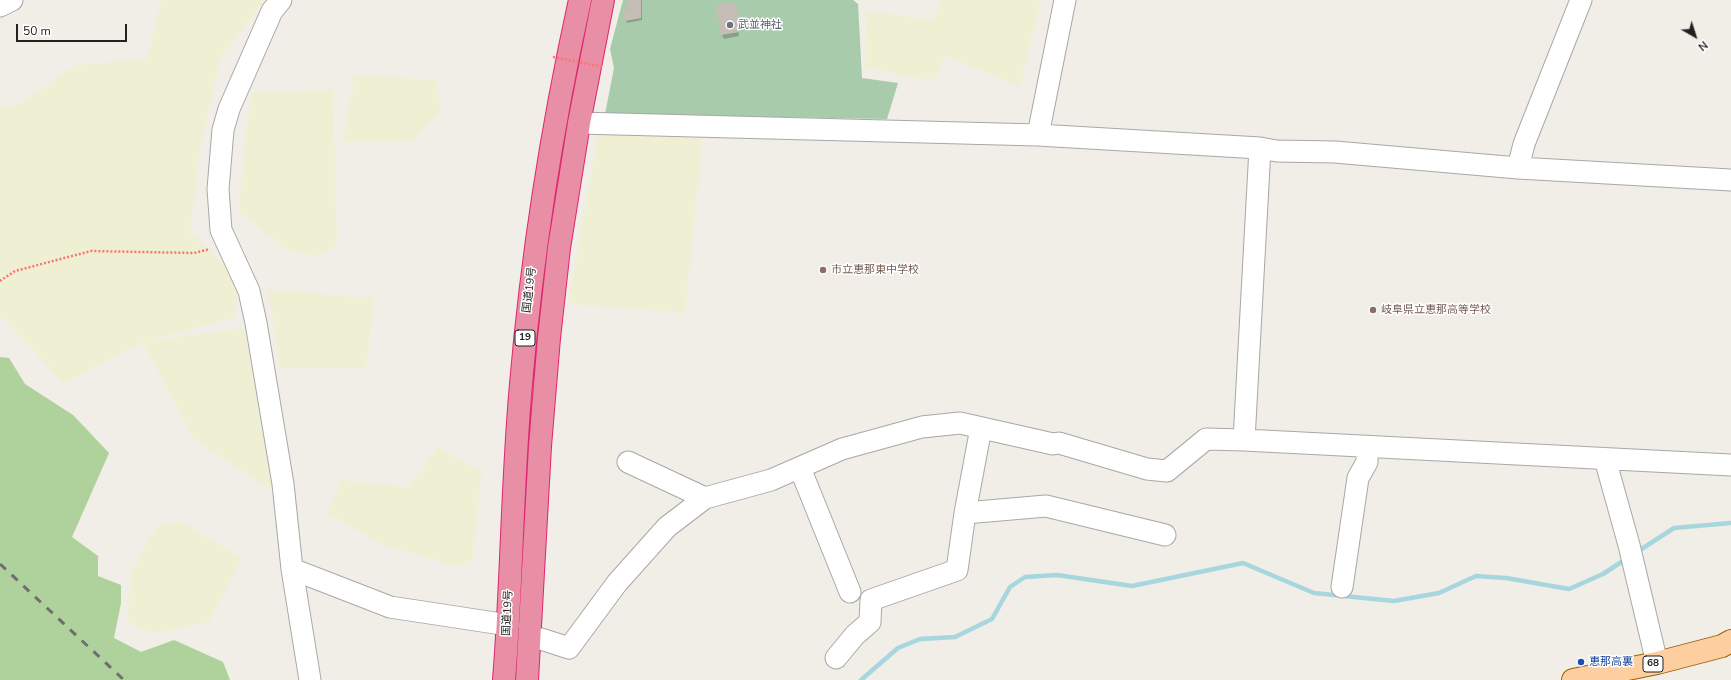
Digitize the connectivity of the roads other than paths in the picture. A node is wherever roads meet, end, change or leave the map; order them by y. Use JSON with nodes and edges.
{"nodes":[{"id":1,"x":12,"y":0,"type":"edge"},
{"id":2,"x":281,"y":0,"type":"edge"},
{"id":3,"x":580,"y":0,"type":"edge"},
{"id":4,"x":603,"y":0,"type":"edge"},
{"id":5,"x":1065,"y":0,"type":"edge"},
{"id":6,"x":1581,"y":0,"type":"edge"},
{"id":7,"x":0,"y":6,"type":"edge"},
{"id":8,"x":579,"y":123,"type":"junction"},
{"id":9,"x":1038,"y":135,"type":"junction"},
{"id":10,"x":1260,"y":148,"type":"junction"},
{"id":11,"x":1518,"y":168,"type":"junction"},
{"id":12,"x":1731,"y":180,"type":"edge"},
{"id":13,"x":981,"y":428,"type":"junction"},
{"id":14,"x":1244,"y":440,"type":"junction"},
{"id":15,"x":1367,"y":447,"type":"junction"},
{"id":16,"x":1605,"y":459,"type":"junction"},
{"id":17,"x":628,"y":462,"type":"dead end"},
{"id":18,"x":1731,"y":465,"type":"edge"},
{"id":19,"x":800,"y":468,"type":"junction"},
{"id":20,"x":705,"y":498,"type":"junction"},
{"id":21,"x":965,"y":513,"type":"junction"},
{"id":22,"x":1165,"y":535,"type":"dead end"},
{"id":23,"x":292,"y":569,"type":"junction"},
{"id":24,"x":1342,"y":587,"type":"dead end"},
{"id":25,"x":850,"y":592,"type":"dead end"},
{"id":26,"x":508,"y":625,"type":"junction"},
{"id":27,"x":531,"y":637,"type":"junction"},
{"id":28,"x":1731,"y":641,"type":"edge"},
{"id":29,"x":836,"y":658,"type":"dead end"},
{"id":30,"x":1657,"y":663,"type":"junction"},
{"id":31,"x":310,"y":680,"type":"edge"},
{"id":32,"x":504,"y":680,"type":"edge"},
{"id":33,"x":527,"y":680,"type":"edge"},
{"id":34,"x":1573,"y":680,"type":"edge"}],
"edges":[{"from":1,"to":7,"type":"street"},
{"from":2,"to":23,"type":"street"},
{"from":3,"to":26,"type":"highway","name":"国道19号","number":"19"},
{"from":4,"to":8,"type":"highway","name":"国道19号","number":"19"},
{"from":5,"to":9,"type":"street"},
{"from":6,"to":11,"type":"street"},
{"from":8,"to":9,"type":"street"},
{"from":8,"to":27,"type":"highway","name":"国道19号","number":"19"},
{"from":9,"to":10,"type":"street"},
{"from":10,"to":11,"type":"street"},
{"from":10,"to":14,"type":"street"},
{"from":11,"to":12,"type":"street"},
{"from":13,"to":14,"type":"street"},
{"from":13,"to":19,"type":"street"},
{"from":13,"to":21,"type":"street"},
{"from":14,"to":15,"type":"street"},
{"from":15,"to":16,"type":"street"},
{"from":15,"to":24,"type":"street"},
{"from":16,"to":18,"type":"street"},
{"from":16,"to":30,"type":"street"},
{"from":17,"to":20,"type":"street"},
{"from":19,"to":20,"type":"street"},
{"from":19,"to":25,"type":"street"},
{"from":20,"to":27,"type":"street"},
{"from":21,"to":22,"type":"street"},
{"from":21,"to":29,"type":"street"},
{"from":23,"to":26,"type":"street"},
{"from":23,"to":31,"type":"street"},
{"from":26,"to":32,"type":"highway","name":"国道19号","number":"19"},
{"from":27,"to":33,"type":"highway","name":"国道19号","number":"19"},
{"from":28,"to":30,"type":"main road","number":"68"},
{"from":30,"to":34,"type":"main road","number":"68"}]}
